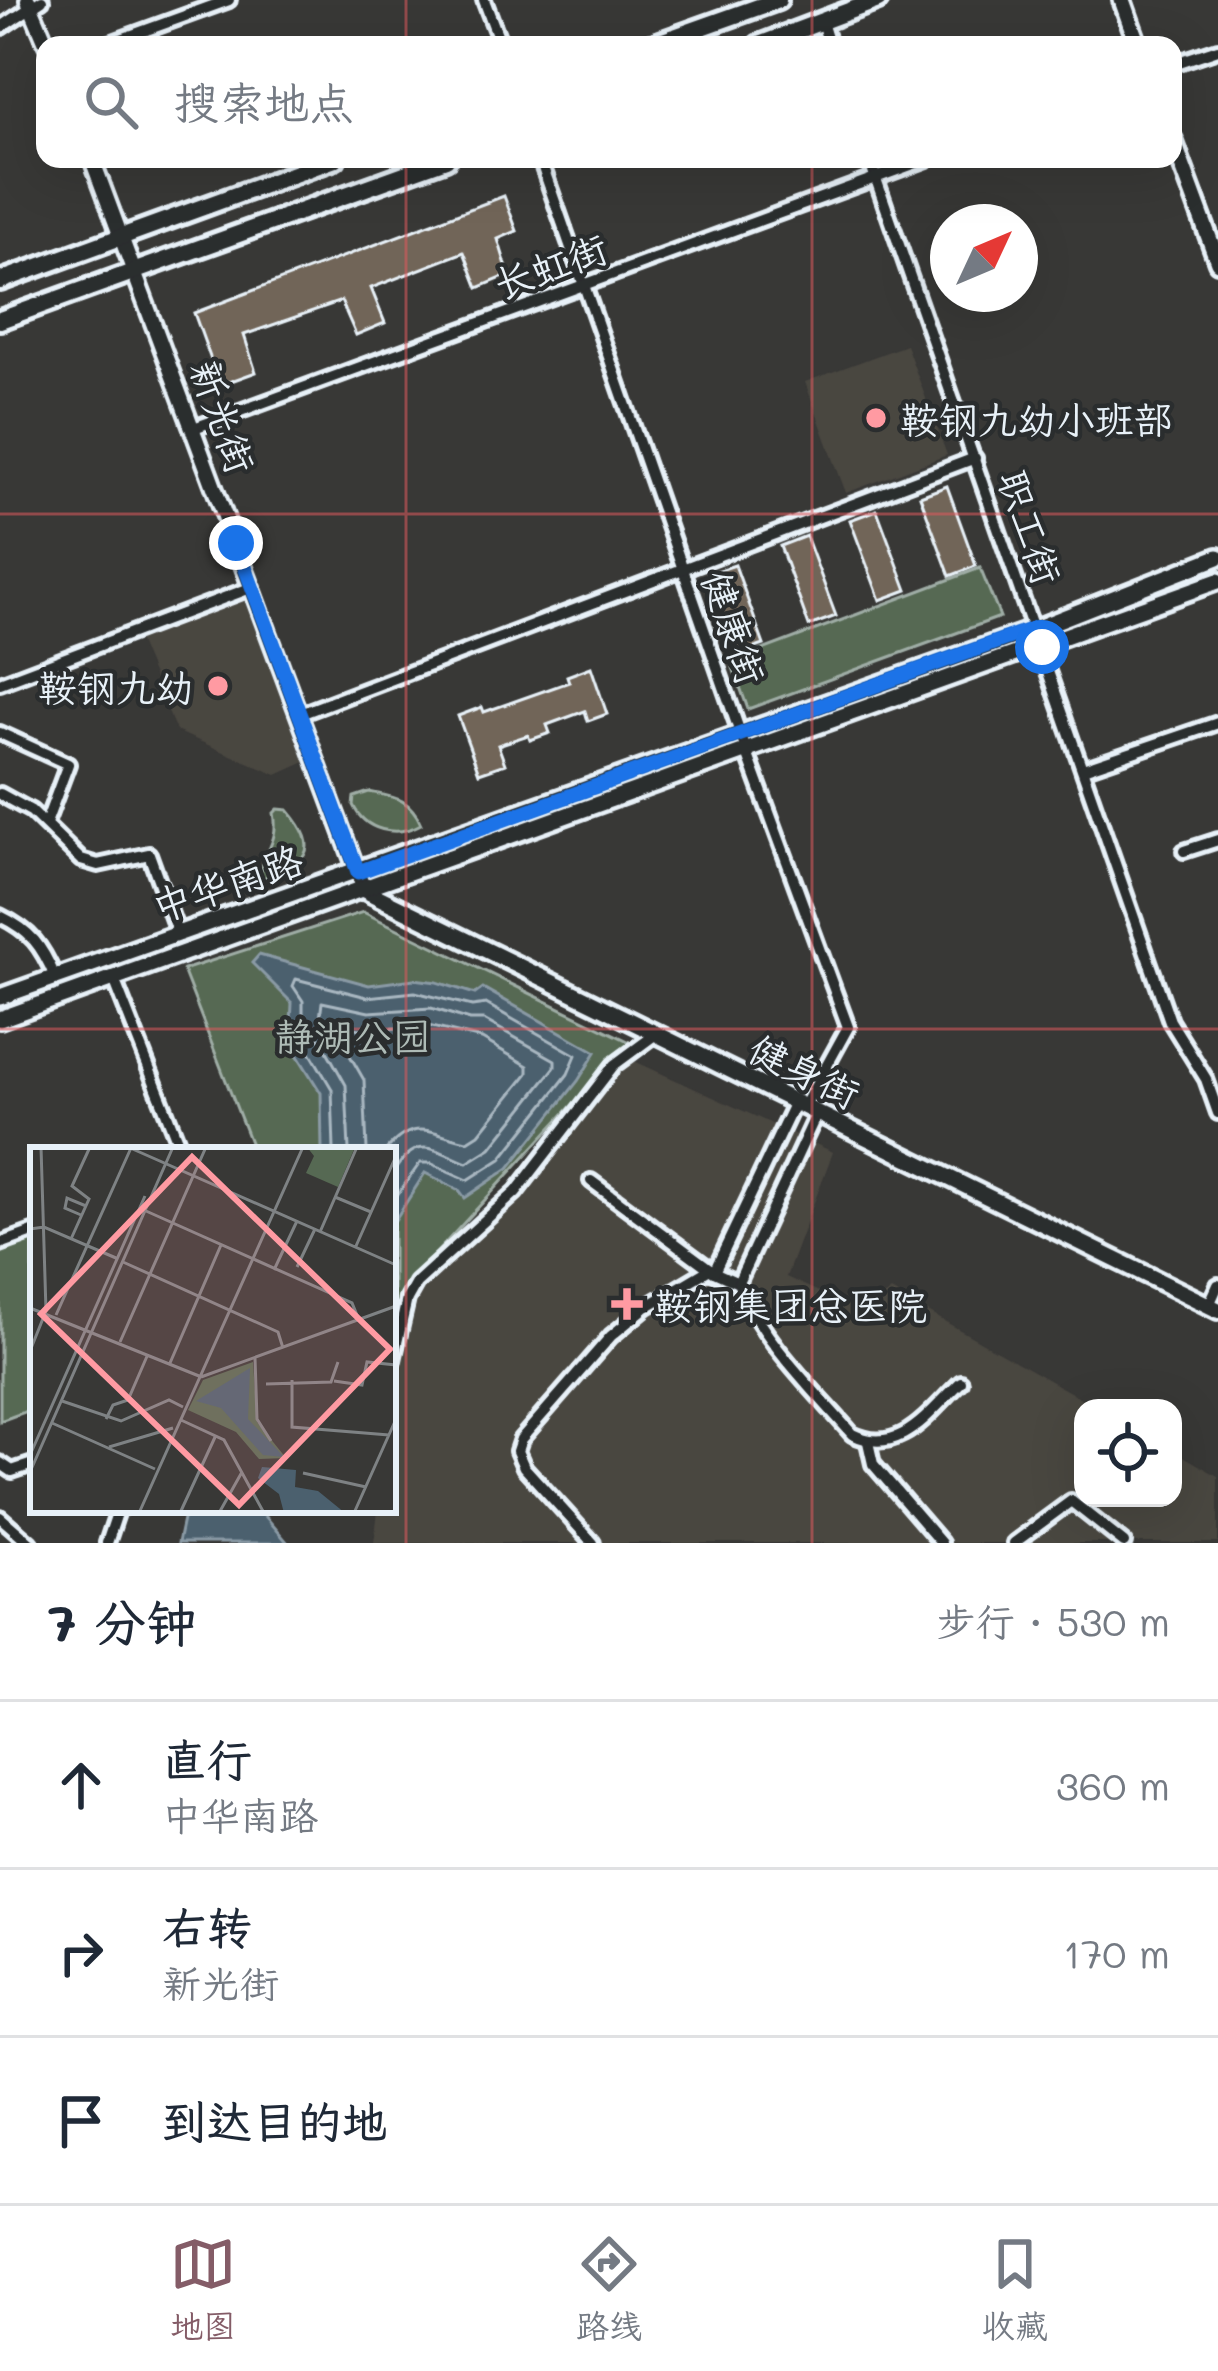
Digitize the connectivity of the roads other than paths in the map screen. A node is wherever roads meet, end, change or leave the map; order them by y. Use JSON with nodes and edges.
{"nodes":[{"id":1,"x":229,"y":0,"type":"edge"},
{"id":2,"x":484,"y":0,"type":"edge"},
{"id":3,"x":778,"y":0,"type":"edge"},
{"id":4,"x":878,"y":0,"type":"edge"},
{"id":5,"x":1122,"y":0,"type":"edge"},
{"id":6,"x":34,"y":3,"type":"edge"},
{"id":7,"x":821,"y":22,"type":"junction"},
{"id":8,"x":0,"y":28,"type":"edge"},
{"id":9,"x":44,"y":36,"type":"edge"},
{"id":10,"x":130,"y":36,"type":"edge"},
{"id":11,"x":498,"y":36,"type":"edge"},
{"id":12,"x":677,"y":36,"type":"edge"},
{"id":13,"x":783,"y":36,"type":"edge"},
{"id":14,"x":826,"y":36,"type":"edge"},
{"id":15,"x":1135,"y":36,"type":"edge"},
{"id":16,"x":1218,"y":49,"type":"edge"},
{"id":17,"x":1182,"y":61,"type":"edge"},
{"id":18,"x":1182,"y":164,"type":"edge"},
{"id":19,"x":96,"y":168,"type":"edge"},
{"id":20,"x":310,"y":168,"type":"edge"},
{"id":21,"x":421,"y":168,"type":"edge"},
{"id":22,"x":543,"y":168,"type":"edge"},
{"id":23,"x":872,"y":168,"type":"edge"},
{"id":24,"x":902,"y":168,"type":"edge"},
{"id":25,"x":876,"y":178,"type":"junction"},
{"id":26,"x":122,"y":236,"type":"junction"},
{"id":27,"x":1218,"y":262,"type":"edge"},
{"id":28,"x":135,"y":270,"type":"junction"},
{"id":29,"x":0,"y":281,"type":"edge"},
{"id":30,"x":584,"y":285,"type":"junction"},
{"id":31,"x":0,"y":320,"type":"edge"},
{"id":32,"x":194,"y":428,"type":"junction"},
{"id":33,"x":975,"y":458,"type":"junction"},
{"id":34,"x":1218,"y":557,"type":"edge"},
{"id":35,"x":683,"y":568,"type":"junction"},
{"id":36,"x":1218,"y":581,"type":"edge"},
{"id":37,"x":253,"y":587,"type":"junction"},
{"id":38,"x":1035,"y":628,"type":"junction"},
{"id":39,"x":1042,"y":647,"type":"junction"},
{"id":40,"x":0,"y":683,"type":"edge"},
{"id":41,"x":300,"y":714,"type":"junction"},
{"id":42,"x":1218,"y":723,"type":"edge"},
{"id":43,"x":739,"y":731,"type":"junction"},
{"id":44,"x":0,"y":733,"type":"edge"},
{"id":45,"x":746,"y":751,"type":"junction"},
{"id":46,"x":1083,"y":769,"type":"junction"},
{"id":47,"x":0,"y":794,"type":"edge"},
{"id":48,"x":46,"y":823,"type":"junction"},
{"id":49,"x":1218,"y":840,"type":"edge"},
{"id":50,"x":1184,"y":851,"type":"dead end"},
{"id":51,"x":358,"y":872,"type":"junction"},
{"id":52,"x":364,"y":890,"type":"junction"},
{"id":53,"x":0,"y":916,"type":"edge"},
{"id":54,"x":178,"y":934,"type":"junction"},
{"id":55,"x":55,"y":977,"type":"junction"},
{"id":56,"x":114,"y":979,"type":"junction"},
{"id":57,"x":0,"y":998,"type":"edge"},
{"id":58,"x":0,"y":1019,"type":"edge"},
{"id":59,"x":656,"y":1034,"type":"junction"},
{"id":60,"x":806,"y":1107,"type":"junction"},
{"id":61,"x":1218,"y":1113,"type":"edge"},
{"id":62,"x":180,"y":1147,"type":"edge"},
{"id":63,"x":591,"y":1181,"type":"dead end"},
{"id":64,"x":30,"y":1233,"type":"edge"},
{"id":65,"x":0,"y":1244,"type":"edge"},
{"id":66,"x":712,"y":1271,"type":"junction"},
{"id":67,"x":738,"y":1283,"type":"junction"},
{"id":68,"x":1218,"y":1285,"type":"edge"},
{"id":69,"x":1213,"y":1307,"type":"edge"},
{"id":70,"x":396,"y":1347,"type":"edge"},
{"id":71,"x":961,"y":1382,"type":"dead end"},
{"id":72,"x":868,"y":1442,"type":"junction"},
{"id":73,"x":0,"y":1463,"type":"edge"},
{"id":74,"x":30,"y":1465,"type":"edge"},
{"id":75,"x":117,"y":1513,"type":"edge"},
{"id":76,"x":0,"y":1517,"type":"edge"},
{"id":77,"x":31,"y":1543,"type":"edge"},
{"id":78,"x":107,"y":1543,"type":"edge"},
{"id":79,"x":593,"y":1543,"type":"edge"},
{"id":80,"x":941,"y":1543,"type":"edge"},
{"id":81,"x":1014,"y":1543,"type":"edge"},
{"id":82,"x":1124,"y":1543,"type":"edge"}],
"edges":[{"from":1,"to":10,"type":"street"},
{"from":2,"to":11,"type":"street"},
{"from":3,"to":12,"type":"main road"},
{"from":4,"to":7,"type":"main road"},
{"from":5,"to":15,"type":"main road"},
{"from":6,"to":8,"type":"street"},
{"from":6,"to":9,"type":"street"},
{"from":7,"to":13,"type":"main road"},
{"from":7,"to":14,"type":"street"},
{"from":16,"to":17,"type":"street"},
{"from":18,"to":27,"type":"main road"},
{"from":19,"to":26,"type":"street","name":"新光街"},
{"from":20,"to":26,"type":"main road"},
{"from":21,"to":28,"type":"main road"},
{"from":22,"to":30,"type":"street","name":"健康街"},
{"from":23,"to":25,"type":"street","name":"职工街"},
{"from":24,"to":25,"type":"street","name":"长虹街"},
{"from":25,"to":30,"type":"street","name":"长虹街"},
{"from":25,"to":33,"type":"street","name":"职工街"},
{"from":26,"to":28,"type":"street","name":"新光街"},
{"from":26,"to":29,"type":"main road"},
{"from":28,"to":31,"type":"main road"},
{"from":28,"to":32,"type":"street","name":"新光街"},
{"from":30,"to":32,"type":"street","name":"长虹街"},
{"from":30,"to":35,"type":"street","name":"健康街"},
{"from":32,"to":37,"type":"street","name":"新光街"},
{"from":33,"to":35,"type":"street"},
{"from":33,"to":38,"type":"street","name":"职工街"},
{"from":34,"to":38,"type":"main road","name":"中华南路"},
{"from":35,"to":41,"type":"street"},
{"from":35,"to":43,"type":"street","name":"健康街"},
{"from":36,"to":39,"type":"main road"},
{"from":37,"to":40,"type":"street"},
{"from":37,"to":41,"type":"street","name":"新光街"},
{"from":38,"to":39,"type":"street","name":"职工街"},
{"from":38,"to":43,"type":"main road","name":"中华南路"},
{"from":39,"to":45,"type":"main road"},
{"from":39,"to":46,"type":"street","name":"职工街"},
{"from":41,"to":51,"type":"street","name":"新光街"},
{"from":42,"to":46,"type":"street"},
{"from":43,"to":45,"type":"street","name":"健康街"},
{"from":43,"to":51,"type":"main road","name":"中华南路"},
{"from":44,"to":48,"type":"street"},
{"from":45,"to":52,"type":"main road"},
{"from":45,"to":60,"type":"street","name":"健康街"},
{"from":46,"to":61,"type":"street","name":"职工街"},
{"from":47,"to":48,"type":"street"},
{"from":48,"to":54,"type":"street"},
{"from":49,"to":50,"type":"street"},
{"from":51,"to":52,"type":"street","name":"新光街"},
{"from":51,"to":54,"type":"main road","name":"中华南路"},
{"from":52,"to":56,"type":"main road"},
{"from":52,"to":59,"type":"main road","name":"健身街"},
{"from":53,"to":55,"type":"street"},
{"from":54,"to":55,"type":"main road","name":"中华南路"},
{"from":55,"to":57,"type":"main road","name":"中华南路"},
{"from":56,"to":58,"type":"main road"},
{"from":56,"to":62,"type":"street"},
{"from":59,"to":60,"type":"main road","name":"健身街"},
{"from":59,"to":70,"type":"street"},
{"from":60,"to":66,"type":"street"},
{"from":60,"to":67,"type":"street"},
{"from":60,"to":69,"type":"main road","name":"健身街"},
{"from":63,"to":66,"type":"street"},
{"from":64,"to":65,"type":"street"},
{"from":66,"to":67,"type":"street"},
{"from":66,"to":79,"type":"street"},
{"from":67,"to":72,"type":"street"},
{"from":68,"to":69,"type":"street"},
{"from":71,"to":72,"type":"street"},
{"from":72,"to":80,"type":"street"},
{"from":73,"to":74,"type":"street"},
{"from":75,"to":78,"type":"street"},
{"from":76,"to":77,"type":"street"},
{"from":81,"to":82,"type":"street"}]}
